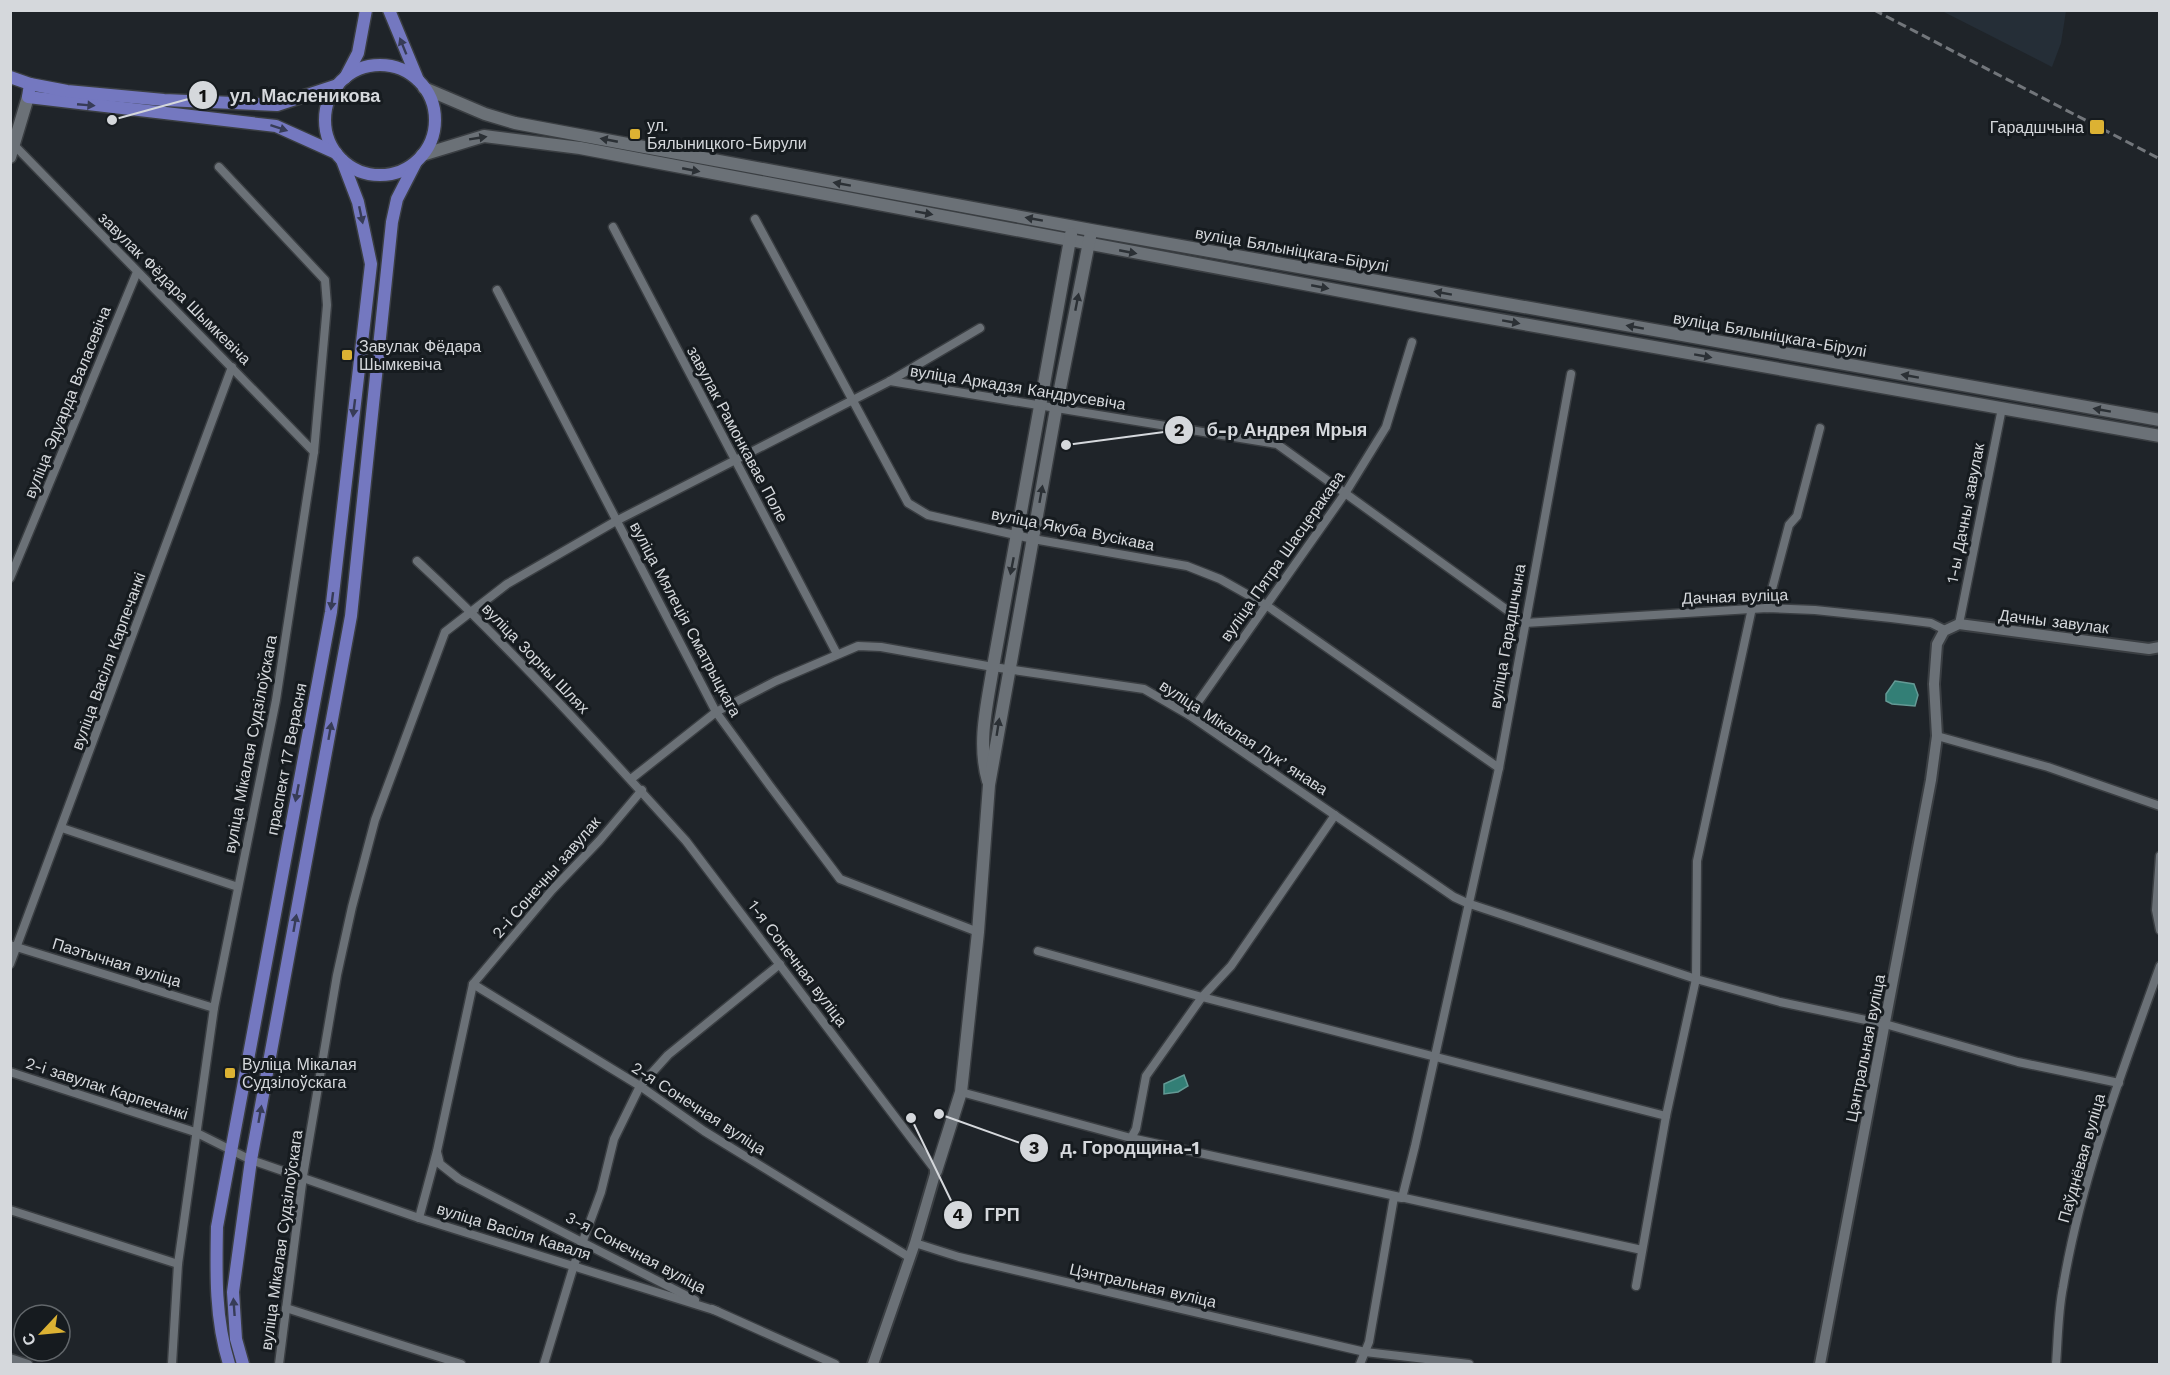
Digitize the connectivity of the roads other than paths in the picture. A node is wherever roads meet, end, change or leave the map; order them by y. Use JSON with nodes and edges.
{"nodes":[{"id":1,"x":366,"y":10,"type":"edge"},
{"id":2,"x":389,"y":10,"type":"edge"},
{"id":3,"x":10,"y":77,"type":"edge"},
{"id":4,"x":341,"y":82,"type":"junction"},
{"id":5,"x":30,"y":84,"type":"junction"},
{"id":6,"x":421,"y":85,"type":"junction"},
{"id":7,"x":28,"y":97,"type":"junction"},
{"id":8,"x":14,"y":142,"type":"edge"},
{"id":9,"x":339,"y":156,"type":"junction"},
{"id":10,"x":419,"y":159,"type":"junction"},
{"id":11,"x":219,"y":167,"type":"dead end"},
{"id":12,"x":755,"y":219,"type":"dead end"},
{"id":13,"x":1072,"y":226,"type":"junction"},
{"id":14,"x":613,"y":227,"type":"dead end"},
{"id":15,"x":1091,"y":230,"type":"junction"},
{"id":16,"x":1071,"y":240,"type":"junction"},
{"id":17,"x":1088,"y":244,"type":"junction"},
{"id":18,"x":137,"y":272,"type":"junction"},
{"id":19,"x":497,"y":290,"type":"dead end"},
{"id":20,"x":980,"y":328,"type":"dead end"},
{"id":21,"x":1412,"y":342,"type":"dead end"},
{"id":22,"x":232,"y":367,"type":"junction"},
{"id":23,"x":1572,"y":374,"type":"dead end"},
{"id":24,"x":890,"y":381,"type":"junction"},
{"id":25,"x":851,"y":401,"type":"junction"},
{"id":26,"x":1041,"y":406,"type":"junction"},
{"id":27,"x":2002,"y":408,"type":"junction"},
{"id":28,"x":1056,"y":409,"type":"junction"},
{"id":29,"x":2160,"y":420,"type":"edge"},
{"id":30,"x":1820,"y":428,"type":"dead end"},
{"id":31,"x":2160,"y":436,"type":"edge"},
{"id":32,"x":314,"y":452,"type":"junction"},
{"id":33,"x":735,"y":460,"type":"junction"},
{"id":34,"x":1346,"y":492,"type":"junction"},
{"id":35,"x":616,"y":520,"type":"junction"},
{"id":36,"x":1018,"y":536,"type":"junction"},
{"id":37,"x":1034,"y":539,"type":"junction"},
{"id":38,"x":417,"y":561,"type":"dead end"},
{"id":39,"x":10,"y":578,"type":"edge"},
{"id":40,"x":1266,"y":605,"type":"junction"},
{"id":41,"x":1752,"y":608,"type":"junction"},
{"id":42,"x":1767,"y":608,"type":"junction"},
{"id":43,"x":470,"y":611,"type":"junction"},
{"id":44,"x":1525,"y":623,"type":"junction"},
{"id":45,"x":1959,"y":624,"type":"junction"},
{"id":46,"x":1945,"y":630,"type":"junction"},
{"id":47,"x":2160,"y":647,"type":"edge"},
{"id":48,"x":837,"y":654,"type":"junction"},
{"id":49,"x":993,"y":667,"type":"junction"},
{"id":50,"x":1008,"y":670,"type":"junction"},
{"id":51,"x":716,"y":712,"type":"junction"},
{"id":52,"x":1189,"y":715,"type":"junction"},
{"id":53,"x":1937,"y":736,"type":"junction"},
{"id":54,"x":1499,"y":768,"type":"junction"},
{"id":55,"x":631,"y":779,"type":"junction"},
{"id":56,"x":989,"y":785,"type":"junction"},
{"id":57,"x":642,"y":790,"type":"junction"},
{"id":58,"x":2160,"y":806,"type":"edge"},
{"id":59,"x":1335,"y":815,"type":"junction"},
{"id":60,"x":62,"y":828,"type":"junction"},
{"id":61,"x":2160,"y":856,"type":"edge"},
{"id":62,"x":238,"y":887,"type":"junction"},
{"id":63,"x":1467,"y":903,"type":"junction"},
{"id":64,"x":2160,"y":930,"type":"edge"},
{"id":65,"x":978,"y":932,"type":"junction"},
{"id":66,"x":13,"y":946,"type":"edge"},
{"id":67,"x":1038,"y":951,"type":"dead end"},
{"id":68,"x":10,"y":964,"type":"edge"},
{"id":69,"x":780,"y":964,"type":"junction"},
{"id":70,"x":2160,"y":966,"type":"edge"},
{"id":71,"x":1696,"y":979,"type":"junction"},
{"id":72,"x":473,"y":984,"type":"junction"},
{"id":73,"x":1202,"y":997,"type":"junction"},
{"id":74,"x":214,"y":1008,"type":"junction"},
{"id":75,"x":1885,"y":1024,"type":"junction"},
{"id":76,"x":1436,"y":1057,"type":"junction"},
{"id":77,"x":10,"y":1072,"type":"edge"},
{"id":78,"x":2119,"y":1083,"type":"junction"},
{"id":79,"x":640,"y":1086,"type":"junction"},
{"id":80,"x":962,"y":1092,"type":"junction"},
{"id":81,"x":1666,"y":1116,"type":"junction"},
{"id":82,"x":195,"y":1132,"type":"junction"},
{"id":83,"x":1131,"y":1137,"type":"junction"},
{"id":84,"x":230,"y":1149,"type":"junction"},
{"id":85,"x":437,"y":1150,"type":"junction"},
{"id":86,"x":251,"y":1160,"type":"junction"},
{"id":87,"x":936,"y":1171,"type":"junction"},
{"id":88,"x":303,"y":1176,"type":"junction"},
{"id":89,"x":1398,"y":1197,"type":"junction"},
{"id":90,"x":10,"y":1210,"type":"edge"},
{"id":91,"x":419,"y":1218,"type":"junction"},
{"id":92,"x":582,"y":1240,"type":"junction"},
{"id":93,"x":915,"y":1243,"type":"junction"},
{"id":94,"x":1642,"y":1250,"type":"junction"},
{"id":95,"x":909,"y":1257,"type":"junction"},
{"id":96,"x":178,"y":1264,"type":"junction"},
{"id":97,"x":574,"y":1265,"type":"junction"},
{"id":98,"x":1636,"y":1286,"type":"dead end"},
{"id":99,"x":286,"y":1308,"type":"junction"},
{"id":100,"x":717,"y":1311,"type":"junction"},
{"id":101,"x":1365,"y":1353,"type":"junction"},
{"id":102,"x":10,"y":1358,"type":"edge"},
{"id":103,"x":28,"y":1365,"type":"edge"},
{"id":104,"x":172,"y":1365,"type":"edge"},
{"id":105,"x":229,"y":1365,"type":"edge"},
{"id":106,"x":243,"y":1365,"type":"edge"},
{"id":107,"x":279,"y":1365,"type":"edge"},
{"id":108,"x":461,"y":1365,"type":"edge"},
{"id":109,"x":544,"y":1365,"type":"edge"},
{"id":110,"x":835,"y":1365,"type":"edge"},
{"id":111,"x":873,"y":1365,"type":"edge"},
{"id":112,"x":1360,"y":1365,"type":"edge"},
{"id":113,"x":1469,"y":1365,"type":"edge"},
{"id":114,"x":1820,"y":1365,"type":"edge"},
{"id":115,"x":2056,"y":1365,"type":"edge"}],
"edges":[{"from":1,"to":4,"type":"main road"},
{"from":6,"to":2,"type":"main road","one_way":true},
{"from":3,"to":5,"type":"main road"},
{"from":4,"to":5,"type":"main road"},
{"from":4,"to":6,"type":"main road"},
{"from":4,"to":9,"type":"main road"},
{"from":5,"to":7,"type":"main road"},
{"from":6,"to":10,"type":"main road"},
{"from":13,"to":6,"type":"main road","name":"вуліца Бялыніцкага-Бірулі","one_way":true},
{"from":7,"to":8,"type":"main road"},
{"from":7,"to":9,"type":"main road","one_way":true},
{"from":8,"to":18,"type":"street","name":"завулак Фёдара Шымкевіча"},
{"from":9,"to":10,"type":"main road"},
{"from":9,"to":84,"type":"main road","name":"праспект 17 Верасня","one_way":true},
{"from":10,"to":16,"type":"main road","name":"вуліца Бялыніцкага-Бірулі","one_way":true},
{"from":86,"to":10,"type":"main road","one_way":true},
{"from":11,"to":32,"type":"street","name":"вуліца Мікалая Судзілоўскага"},
{"from":12,"to":25,"type":"street","name":"вуліца Якуба Вусікава"},
{"from":13,"to":15,"type":"main road","name":"вуліца Бялыніцкага-Бірулі"},
{"from":13,"to":16,"type":"main road"},
{"from":14,"to":33,"type":"street","name":"завулак Рамонкавае Поле"},
{"from":15,"to":17,"type":"main road"},
{"from":29,"to":15,"type":"main road","name":"вуліца Бялыніцкага-Бірулі","one_way":true},
{"from":16,"to":17,"type":"main road","name":"вуліца Бялыніцкага-Бірулі"},
{"from":16,"to":26,"type":"main road"},
{"from":17,"to":27,"type":"main road","name":"вуліца Бялыніцкага-Бірулі","one_way":true},
{"from":28,"to":17,"type":"main road","one_way":true},
{"from":18,"to":22,"type":"street","name":"завулак Фёдара Шымкевіча"},
{"from":18,"to":39,"type":"street","name":"вуліца Эдуарда Валасевіча"},
{"from":19,"to":35,"type":"street","name":"вуліца Мялеція Сматрыцкага"},
{"from":20,"to":24,"type":"street"},
{"from":21,"to":34,"type":"street","name":"вуліца Пятра Шасцеракава"},
{"from":22,"to":32,"type":"street","name":"завулак Фёдара Шымкевіча"},
{"from":22,"to":60,"type":"street","name":"вуліца Васіля Карпечанкі"},
{"from":23,"to":44,"type":"street","name":"вуліца Гарадшчына"},
{"from":24,"to":25,"type":"street","name":"вуліца Аркадзя Кандрусевіча"},
{"from":24,"to":26,"type":"street","name":"вуліца Аркадзя Кандрусевіча"},
{"from":25,"to":33,"type":"street","name":"вуліца Аркадзя Кандрусевіча"},
{"from":25,"to":36,"type":"street","name":"вуліца Якуба Вусікава"},
{"from":26,"to":28,"type":"street","name":"вуліца Аркадзя Кандрусевіча"},
{"from":26,"to":36,"type":"main road"},
{"from":27,"to":31,"type":"main road","name":"вуліца Бялыніцкага-Бірулі"},
{"from":27,"to":45,"type":"street","name":"1-ы Дачны завулак"},
{"from":28,"to":34,"type":"street","name":"вуліца Аркадзя Кандрусевіча"},
{"from":37,"to":28,"type":"main road","one_way":true},
{"from":30,"to":42,"type":"street"},
{"from":32,"to":62,"type":"street","name":"вуліца Мікалая Судзілоўскага"},
{"from":33,"to":35,"type":"street","name":"вуліца Аркадзя Кандрусевіча"},
{"from":33,"to":48,"type":"street","name":"завулак Рамонкавае Поле"},
{"from":34,"to":40,"type":"street","name":"вуліца Пятра Шасцеракава"},
{"from":34,"to":44,"type":"street","name":"вуліца Аркадзя Кандрусевіча"},
{"from":35,"to":43,"type":"street","name":"вуліца Аркадзя Кандрусевіча"},
{"from":35,"to":51,"type":"street","name":"вуліца Мялеція Сматрыцкага"},
{"from":36,"to":37,"type":"street","name":"вуліца Якуба Вусікава"},
{"from":36,"to":49,"type":"main road","one_way":true},
{"from":37,"to":40,"type":"street","name":"вуліца Якуба Вусікава"},
{"from":37,"to":50,"type":"main road"},
{"from":38,"to":43,"type":"street","name":"вуліца Зорны Шлях"},
{"from":40,"to":52,"type":"street","name":"вуліца Пятра Шасцеракава"},
{"from":40,"to":54,"type":"street","name":"вуліца Якуба Вусікава"},
{"from":41,"to":42,"type":"street","name":"Дачная вуліца"},
{"from":41,"to":44,"type":"street","name":"Дачная вуліца"},
{"from":41,"to":71,"type":"street"},
{"from":42,"to":46,"type":"street","name":"Дачная вуліца"},
{"from":43,"to":55,"type":"street","name":"вуліца Зорны Шлях"},
{"from":43,"to":88,"type":"street","name":"вуліца Мікалая Судзілоўскага"},
{"from":44,"to":54,"type":"street","name":"вуліца Гарадшчына"},
{"from":45,"to":46,"type":"street"},
{"from":45,"to":47,"type":"street","name":"Дачны завулак"},
{"from":46,"to":53,"type":"street","name":"Цэнтральная вуліца"},
{"from":48,"to":49,"type":"street","name":"вуліца Мікалая Лукʼянава"},
{"from":48,"to":51,"type":"street","name":"вуліца Мікалая Лукʼянава"},
{"from":49,"to":50,"type":"street","name":"вуліца Мікалая Лукʼянава"},
{"from":49,"to":56,"type":"main road"},
{"from":50,"to":52,"type":"street","name":"вуліца Мікалая Лукʼянава"},
{"from":56,"to":50,"type":"main road","one_way":true},
{"from":51,"to":55,"type":"street","name":"вуліца Мікалая Лукʼянава"},
{"from":51,"to":65,"type":"street","name":"вуліца Мялеція Сматрыцкага"},
{"from":52,"to":59,"type":"street","name":"вуліца Мікалая Лукʼянава"},
{"from":53,"to":58,"type":"street"},
{"from":53,"to":75,"type":"street","name":"Цэнтральная вуліца"},
{"from":54,"to":63,"type":"street","name":"вуліца Гарадшчына"},
{"from":55,"to":57,"type":"street","name":"1-я Сонечная вуліца"},
{"from":56,"to":65,"type":"main road"},
{"from":57,"to":69,"type":"street","name":"1-я Сонечная вуліца"},
{"from":57,"to":72,"type":"street","name":"2-і Сонечны завулак"},
{"from":59,"to":63,"type":"street","name":"вуліца Мікалая Лукʼянава"},
{"from":59,"to":73,"type":"street"},
{"from":60,"to":62,"type":"street"},
{"from":60,"to":66,"type":"street","name":"вуліца Васіля Карпечанкі"},
{"from":61,"to":64,"type":"street"},
{"from":62,"to":74,"type":"street","name":"вуліца Мікалая Судзілоўскага"},
{"from":63,"to":71,"type":"street","name":"вуліца Мікалая Лукʼянава"},
{"from":63,"to":76,"type":"street"},
{"from":65,"to":80,"type":"main road"},
{"from":66,"to":68,"type":"street","name":"вуліца Васіля Карпечанкі"},
{"from":66,"to":74,"type":"street","name":"Паэтычная вуліца"},
{"from":67,"to":73,"type":"street"},
{"from":69,"to":79,"type":"street"},
{"from":69,"to":87,"type":"street","name":"1-я Сонечная вуліца"},
{"from":70,"to":78,"type":"street","name":"Паўднёвая вуліца"},
{"from":71,"to":75,"type":"street","name":"вуліца Мікалая Лукʼянава"},
{"from":71,"to":81,"type":"street"},
{"from":72,"to":79,"type":"street","name":"2-я Сонечная вуліца"},
{"from":72,"to":85,"type":"street"},
{"from":73,"to":76,"type":"street"},
{"from":73,"to":83,"type":"street"},
{"from":74,"to":82,"type":"street","name":"вуліца Мікалая Судзілоўскага"},
{"from":75,"to":78,"type":"street","name":"вуліца Мікалая Лукʼянава"},
{"from":75,"to":114,"type":"street","name":"Цэнтральная вуліца"},
{"from":76,"to":81,"type":"street"},
{"from":76,"to":89,"type":"street"},
{"from":77,"to":82,"type":"street","name":"2-і завулак Карпечанкі"},
{"from":78,"to":115,"type":"street","name":"Паўднёвая вуліца"},
{"from":79,"to":92,"type":"street"},
{"from":79,"to":95,"type":"street","name":"2-я Сонечная вуліца"},
{"from":80,"to":83,"type":"street"},
{"from":80,"to":87,"type":"main road"},
{"from":81,"to":94,"type":"street"},
{"from":82,"to":84,"type":"street","name":"2-і завулак Карпечанкі"},
{"from":82,"to":96,"type":"street","name":"вуліца Мікалая Судзілоўскага"},
{"from":83,"to":89,"type":"street"},
{"from":84,"to":86,"type":"street","name":"2-і завулак Карпечанкі"},
{"from":84,"to":105,"type":"main road","name":"праспект 17 Верасня"},
{"from":85,"to":91,"type":"street"},
{"from":85,"to":92,"type":"street","name":"3-я Сонечная вуліца"},
{"from":86,"to":88,"type":"street","name":"вуліца Васіля Каваля"},
{"from":106,"to":86,"type":"main road","one_way":true},
{"from":87,"to":93,"type":"street"},
{"from":88,"to":91,"type":"street","name":"вуліца Васіля Каваля"},
{"from":88,"to":99,"type":"street","name":"вуліца Мікалая Судзілоўскага"},
{"from":89,"to":94,"type":"street"},
{"from":89,"to":101,"type":"street"},
{"from":90,"to":96,"type":"street"},
{"from":91,"to":97,"type":"street","name":"вуліца Васіля Каваля"},
{"from":92,"to":97,"type":"street"},
{"from":92,"to":100,"type":"street","name":"3-я Сонечная вуліца"},
{"from":93,"to":95,"type":"street"},
{"from":93,"to":101,"type":"street","name":"Цэнтральная вуліца"},
{"from":94,"to":98,"type":"street"},
{"from":95,"to":111,"type":"street"},
{"from":96,"to":104,"type":"street","name":"вуліца Мікалая Судзілоўскага"},
{"from":97,"to":100,"type":"street","name":"вуліца Васіля Каваля"},
{"from":97,"to":109,"type":"street"},
{"from":99,"to":107,"type":"street","name":"вуліца Мікалая Судзілоўскага"},
{"from":99,"to":108,"type":"street"},
{"from":100,"to":110,"type":"street","name":"3-я Сонечная вуліца"},
{"from":101,"to":112,"type":"street"},
{"from":101,"to":113,"type":"street","name":"Цэнтральная вуліца"},
{"from":102,"to":103,"type":"street"}]}
